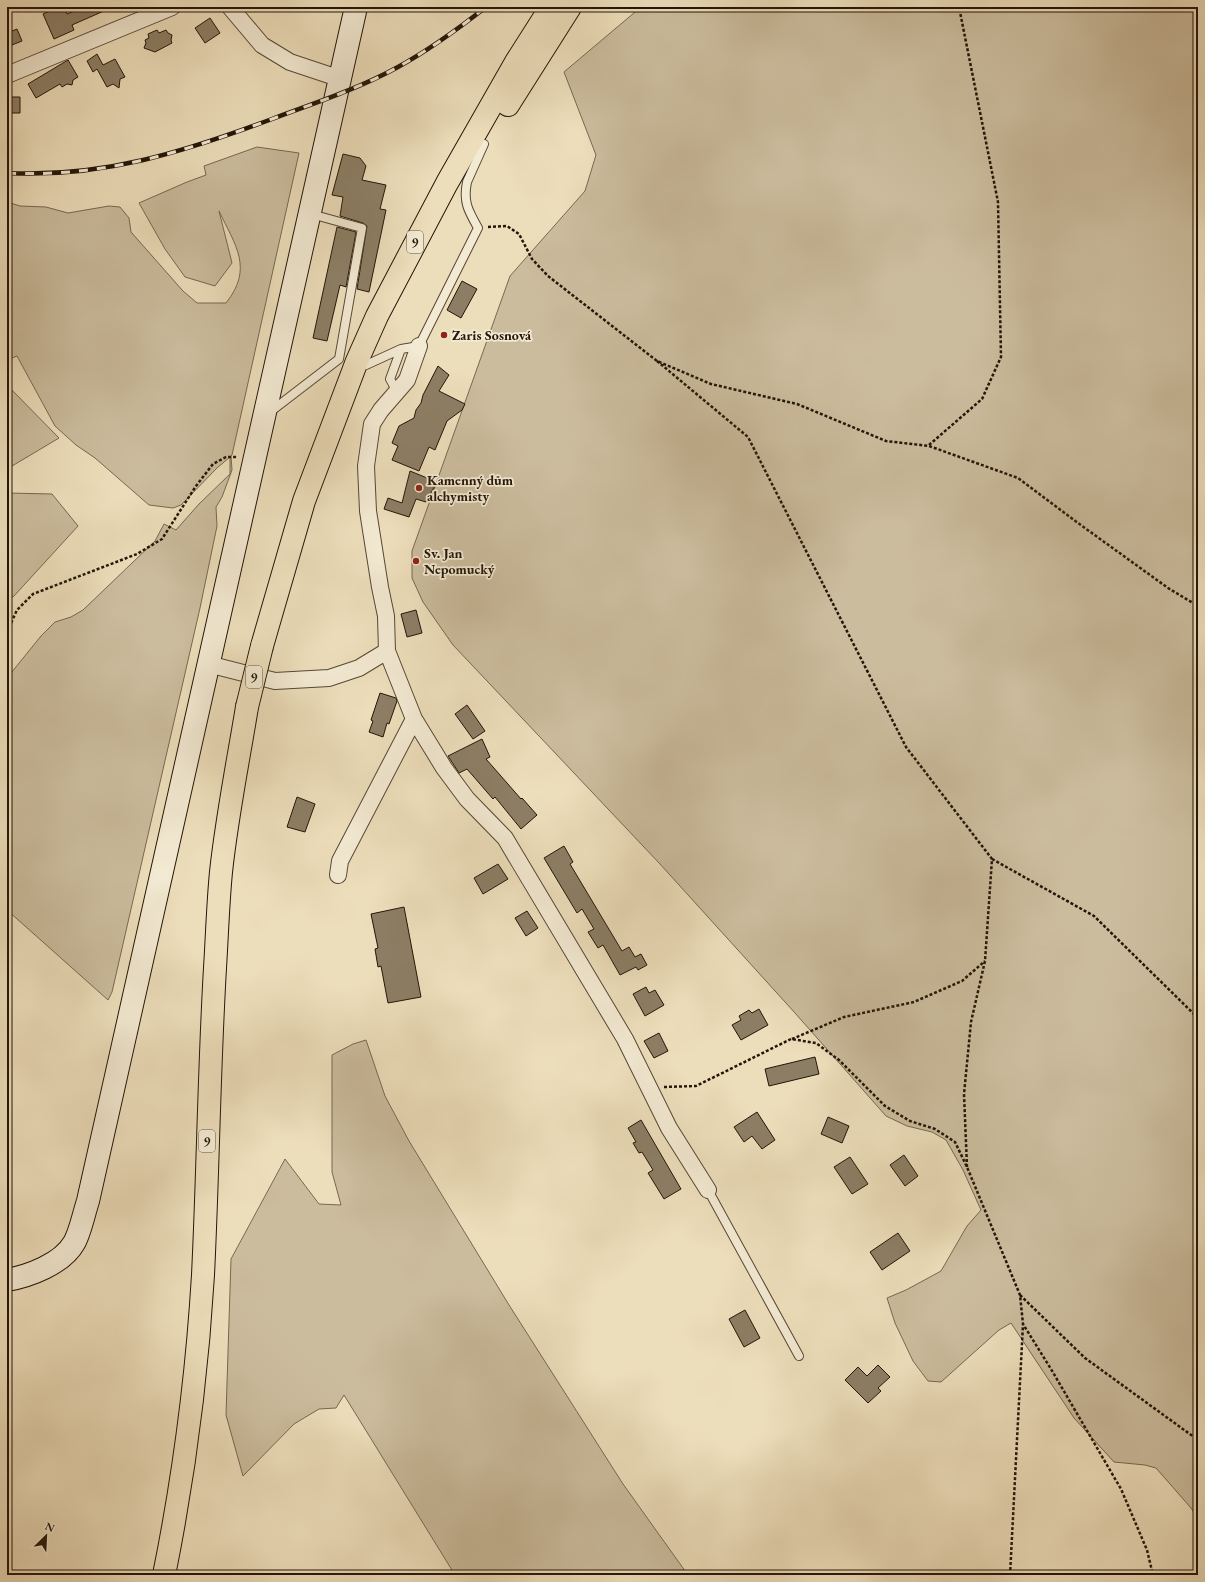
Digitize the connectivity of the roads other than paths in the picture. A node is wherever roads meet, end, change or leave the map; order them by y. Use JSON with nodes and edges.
{"nodes":[{"id":1,"x":172,"y":7,"type":"edge"},
{"id":2,"x":230,"y":7,"type":"edge"},
{"id":3,"x":356,"y":7,"type":"edge"},
{"id":4,"x":551,"y":7,"type":"edge"},
{"id":5,"x":570,"y":7,"type":"edge"},
{"id":6,"x":7,"y":75,"type":"edge"},
{"id":7,"x":341,"y":79,"type":"junction"},
{"id":8,"x":484,"y":144,"type":"junction"},
{"id":9,"x":310,"y":214,"type":"junction"},
{"id":10,"x":419,"y":346,"type":"junction"},
{"id":11,"x":401,"y":349,"type":"junction"},
{"id":12,"x":366,"y":365,"type":"junction"},
{"id":13,"x":397,"y":392,"type":"junction"},
{"id":14,"x":263,"y":417,"type":"junction"},
{"id":15,"x":331,"y":430,"type":"junction"},
{"id":16,"x":387,"y":651,"type":"junction"},
{"id":17,"x":208,"y":664,"type":"junction"},
{"id":18,"x":414,"y":719,"type":"junction"},
{"id":19,"x":338,"y":875,"type":"dead end"},
{"id":20,"x":708,"y":1190,"type":"joint"},
{"id":21,"x":7,"y":1280,"type":"edge"},
{"id":22,"x":798,"y":1356,"type":"dead end"},
{"id":23,"x":164,"y":1575,"type":"edge"}],
"edges":[{"from":1,"to":6,"type":"street"},
{"from":2,"to":7,"type":"street"},
{"from":3,"to":7,"type":"street"},
{"from":4,"to":15,"type":"main road","number":"9"},
{"from":5,"to":8,"type":"main road","number":"9"},
{"from":7,"to":9,"type":"street"},
{"from":8,"to":10,"type":"lane"},
{"from":8,"to":12,"type":"main road","number":"9"},
{"from":9,"to":14,"type":"street"},
{"from":9,"to":14,"type":"lane"},
{"from":10,"to":11,"type":"lane"},
{"from":10,"to":13,"type":"street"},
{"from":11,"to":12,"type":"lane"},
{"from":11,"to":13,"type":"lane"},
{"from":12,"to":15,"type":"main road","number":"9"},
{"from":13,"to":16,"type":"street"},
{"from":14,"to":17,"type":"street"},
{"from":15,"to":23,"type":"main road","number":"9","bridge":true},
{"from":16,"to":17,"type":"street"},
{"from":16,"to":18,"type":"street"},
{"from":17,"to":21,"type":"street"},
{"from":18,"to":19,"type":"street"},
{"from":18,"to":20,"type":"street"},
{"from":20,"to":22,"type":"lane"}]}
